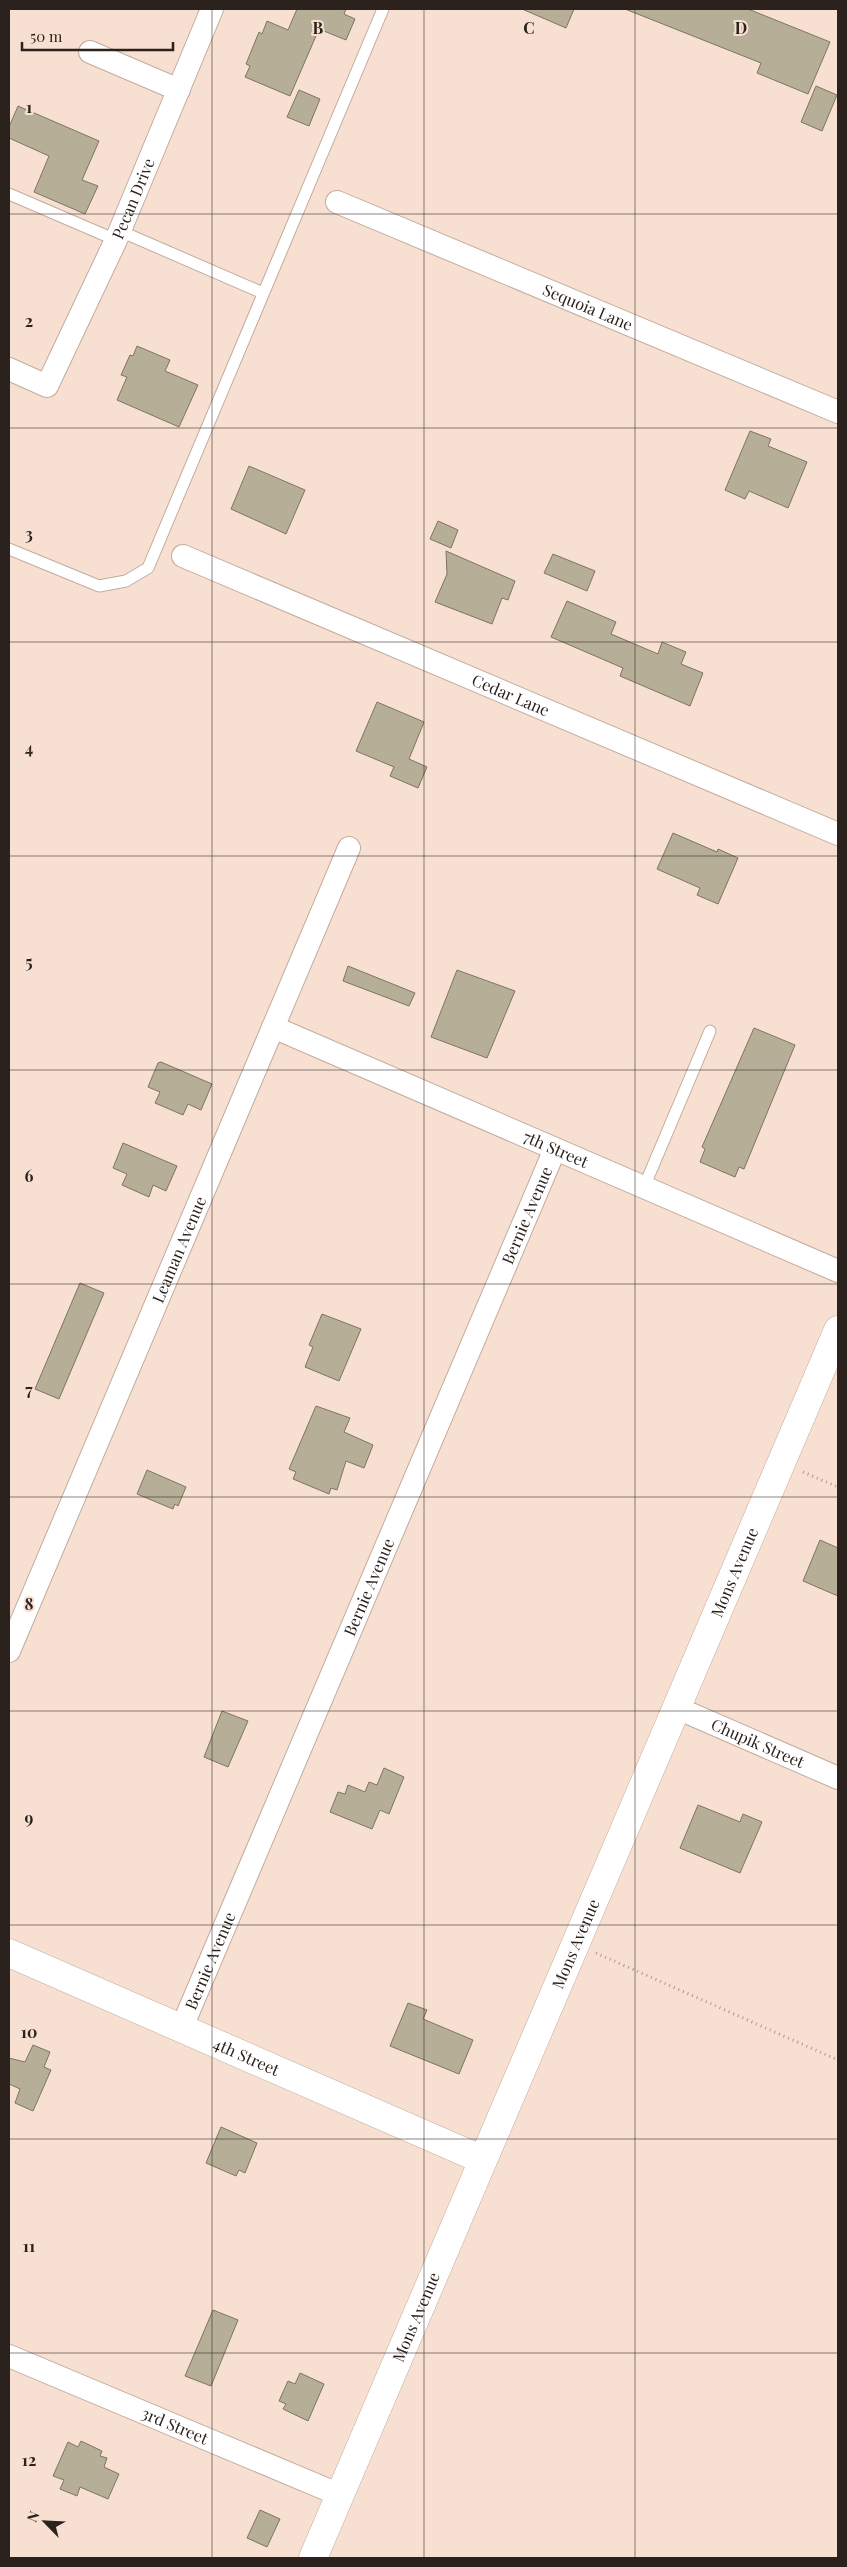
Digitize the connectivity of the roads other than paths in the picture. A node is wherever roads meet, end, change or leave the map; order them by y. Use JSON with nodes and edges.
{"nodes":[{"id":1,"x":212,"y":9,"type":"edge"},
{"id":2,"x":383,"y":9,"type":"edge"},
{"id":3,"x":90,"y":52,"type":"dead end"},
{"id":4,"x":178,"y":90,"type":"junction"},
{"id":5,"x":9,"y":194,"type":"edge"},
{"id":6,"x":338,"y":202,"type":"dead end"},
{"id":7,"x":118,"y":235,"type":"junction"},
{"id":8,"x":263,"y":293,"type":"junction"},
{"id":9,"x":9,"y":369,"type":"edge"},
{"id":10,"x":838,"y":412,"type":"edge"},
{"id":11,"x":9,"y":549,"type":"edge"},
{"id":12,"x":183,"y":556,"type":"dead end"},
{"id":13,"x":838,"y":834,"type":"edge"},
{"id":14,"x":350,"y":848,"type":"dead end"},
{"id":15,"x":273,"y":1027,"type":"junction"},
{"id":16,"x":710,"y":1031,"type":"dead end"},
{"id":17,"x":555,"y":1149,"type":"junction"},
{"id":18,"x":644,"y":1187,"type":"junction"},
{"id":19,"x":838,"y":1271,"type":"edge"},
{"id":20,"x":838,"y":1330,"type":"edge"},
{"id":21,"x":9,"y":1651,"type":"edge"},
{"id":22,"x":677,"y":1708,"type":"junction"},
{"id":23,"x":838,"y":1778,"type":"edge"},
{"id":24,"x":9,"y":1952,"type":"edge"},
{"id":25,"x":182,"y":2027,"type":"junction"},
{"id":26,"x":483,"y":2160,"type":"junction"},
{"id":27,"x":9,"y":2356,"type":"edge"},
{"id":28,"x":340,"y":2495,"type":"junction"},
{"id":29,"x":314,"y":2558,"type":"edge"}],
"edges":[{"from":1,"to":4,"type":"street","name":"Pecan Drive"},
{"from":2,"to":8,"type":"lane"},
{"from":3,"to":4,"type":"street"},
{"from":4,"to":7,"type":"street","name":"Pecan Drive"},
{"from":5,"to":7,"type":"lane"},
{"from":6,"to":10,"type":"street","name":"Sequoia Lane"},
{"from":7,"to":8,"type":"lane"},
{"from":7,"to":9,"type":"street","name":"Pecan Drive"},
{"from":8,"to":11,"type":"lane"},
{"from":12,"to":13,"type":"street","name":"Cedar Lane"},
{"from":14,"to":15,"type":"street","name":"Leaman Avenue"},
{"from":15,"to":17,"type":"street","name":"7th Street"},
{"from":15,"to":21,"type":"street","name":"Leaman Avenue"},
{"from":16,"to":18,"type":"lane"},
{"from":17,"to":18,"type":"street","name":"7th Street"},
{"from":17,"to":25,"type":"street","name":"Bernie Avenue"},
{"from":18,"to":19,"type":"street","name":"7th Street"},
{"from":20,"to":22,"type":"street","name":"Mons Avenue"},
{"from":22,"to":23,"type":"street","name":"Chupik Street"},
{"from":22,"to":26,"type":"street","name":"Mons Avenue"},
{"from":24,"to":25,"type":"street","name":"4th Street"},
{"from":25,"to":26,"type":"street","name":"4th Street"},
{"from":26,"to":28,"type":"street","name":"Mons Avenue"},
{"from":27,"to":28,"type":"street","name":"3rd Street"},
{"from":28,"to":29,"type":"street","name":"Mons Avenue"}]}
